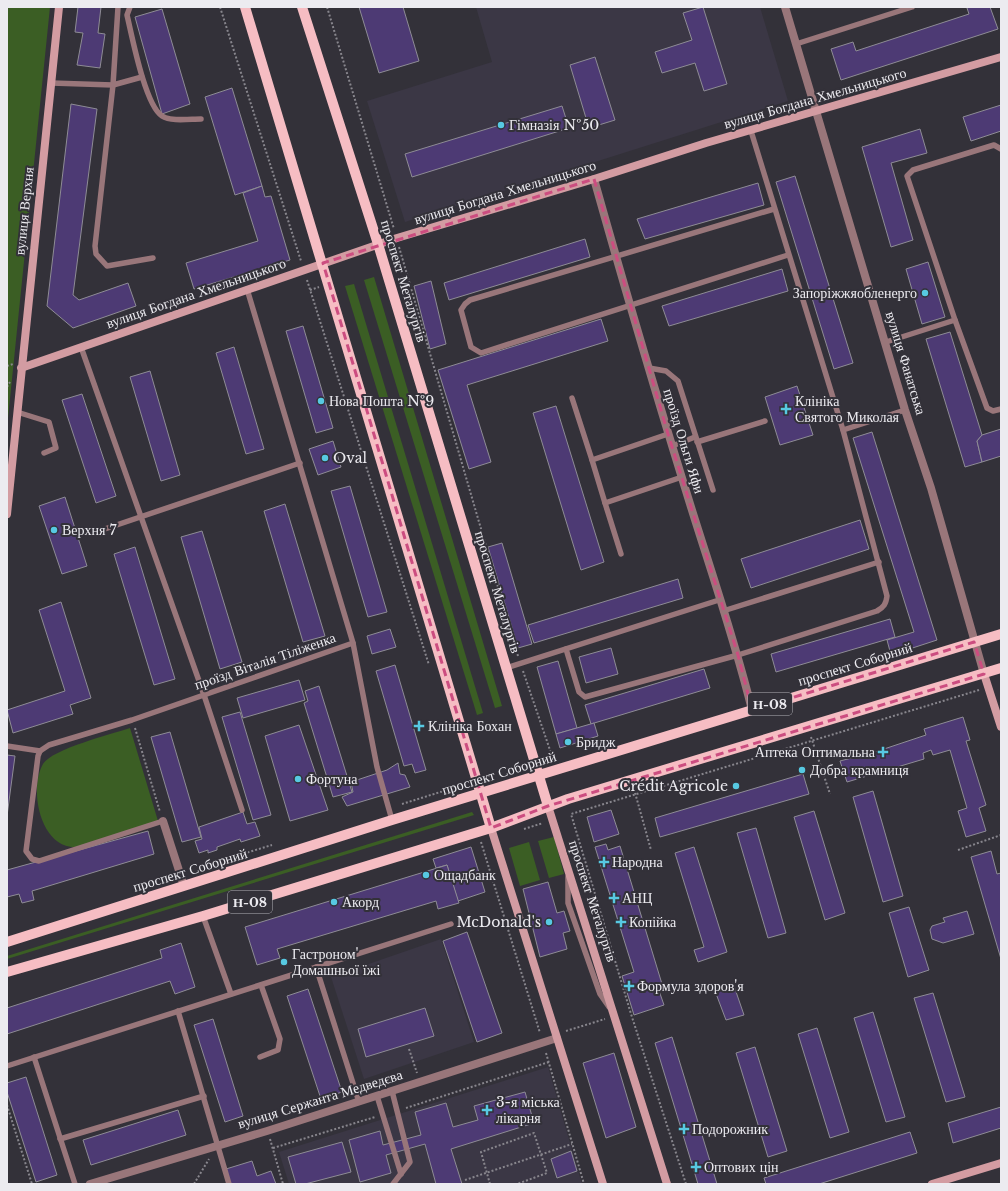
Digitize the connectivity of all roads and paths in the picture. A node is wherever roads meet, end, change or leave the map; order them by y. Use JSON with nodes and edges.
{"nodes":[{"id":1,"x":59,"y":7,"type":"edge"},
{"id":2,"x":118,"y":7,"type":"edge"},
{"id":3,"x":130,"y":7,"type":"edge"},
{"id":4,"x":220,"y":7,"type":"edge"},
{"id":5,"x":245,"y":7,"type":"edge"},
{"id":6,"x":302,"y":7,"type":"edge"},
{"id":7,"x":326,"y":7,"type":"edge"},
{"id":8,"x":785,"y":7,"type":"edge"},
{"id":9,"x":912,"y":7,"type":"edge"},
{"id":10,"x":796,"y":44,"type":"junction"},
{"id":11,"x":1001,"y":57,"type":"edge"},
{"id":12,"x":142,"y":77,"type":"junction"},
{"id":13,"x":51,"y":83,"type":"junction"},
{"id":14,"x":113,"y":85,"type":"junction"},
{"id":15,"x":817,"y":112,"type":"junction"},
{"id":16,"x":201,"y":119,"type":"dead end"},
{"id":17,"x":751,"y":131,"type":"junction"},
{"id":18,"x":1001,"y":149,"type":"edge"},
{"id":19,"x":594,"y":179,"type":"junction"},
{"id":20,"x":774,"y":209,"type":"junction"},
{"id":21,"x":397,"y":238,"type":"junction"},
{"id":22,"x":378,"y":244,"type":"junction"},
{"id":23,"x":788,"y":255,"type":"junction"},
{"id":24,"x":616,"y":257,"type":"junction"},
{"id":25,"x":154,"y":258,"type":"dead end"},
{"id":26,"x":323,"y":263,"type":"junction"},
{"id":27,"x":304,"y":270,"type":"junction"},
{"id":28,"x":247,"y":289,"type":"junction"},
{"id":29,"x":631,"y":306,"type":"junction"},
{"id":30,"x":955,"y":320,"type":"junction"},
{"id":31,"x":886,"y":342,"type":"junction"},
{"id":32,"x":81,"y":347,"type":"junction"},
{"id":33,"x":21,"y":368,"type":"junction"},
{"id":34,"x":649,"y":368,"type":"junction"},
{"id":35,"x":572,"y":398,"type":"dead end"},
{"id":36,"x":1001,"y":409,"type":"edge"},
{"id":37,"x":905,"y":410,"type":"junction"},
{"id":38,"x":16,"y":412,"type":"junction"},
{"id":39,"x":765,"y":421,"type":"dead end"},
{"id":40,"x":843,"y":430,"type":"junction"},
{"id":41,"x":668,"y":434,"type":"junction"},
{"id":42,"x":696,"y":440,"type":"junction"},
{"id":43,"x":672,"y":446,"type":"junction"},
{"id":44,"x":44,"y":453,"type":"dead end"},
{"id":45,"x":592,"y":460,"type":"junction"},
{"id":46,"x":300,"y":463,"type":"junction"},
{"id":47,"x":682,"y":477,"type":"junction"},
{"id":48,"x":713,"y":490,"type":"dead end"},
{"id":49,"x":605,"y":503,"type":"junction"},
{"id":50,"x":7,"y":514,"type":"edge"},
{"id":51,"x":142,"y":518,"type":"junction"},
{"id":52,"x":90,"y":534,"type":"dead end"},
{"id":53,"x":621,"y":554,"type":"dead end"},
{"id":54,"x":879,"y":562,"type":"junction"},
{"id":55,"x":719,"y":600,"type":"junction"},
{"id":56,"x":723,"y":612,"type":"junction"},
{"id":57,"x":1001,"y":634,"type":"edge"},
{"id":58,"x":974,"y":642,"type":"junction"},
{"id":59,"x":353,"y":643,"type":"junction"},
{"id":60,"x":566,"y":649,"type":"junction"},
{"id":61,"x":738,"y":655,"type":"junction"},
{"id":62,"x":520,"y":664,"type":"junction"},
{"id":63,"x":506,"y":668,"type":"junction"},
{"id":64,"x":1001,"y":668,"type":"edge"},
{"id":65,"x":430,"y":669,"type":"dead end"},
{"id":66,"x":984,"y":674,"type":"junction"},
{"id":67,"x":988,"y":687,"type":"junction"},
{"id":68,"x":204,"y":695,"type":"junction"},
{"id":69,"x":752,"y":710,"type":"junction"},
{"id":70,"x":132,"y":720,"type":"junction"},
{"id":71,"x":807,"y":726,"type":"junction"},
{"id":72,"x":1001,"y":727,"type":"edge"},
{"id":73,"x":812,"y":741,"type":"junction"},
{"id":74,"x":7,"y":746,"type":"edge"},
{"id":75,"x":40,"y":751,"type":"junction"},
{"id":76,"x":562,"y":769,"type":"junction"},
{"id":77,"x":539,"y":776,"type":"junction"},
{"id":78,"x":631,"y":780,"type":"junction"},
{"id":79,"x":482,"y":792,"type":"junction"},
{"id":80,"x":830,"y":794,"type":"dead end"},
{"id":81,"x":636,"y":795,"type":"junction"},
{"id":82,"x":548,"y":806,"type":"junction"},
{"id":83,"x":242,"y":810,"type":"dead end"},
{"id":84,"x":392,"y":820,"type":"junction"},
{"id":85,"x":163,"y":821,"type":"junction"},
{"id":86,"x":546,"y":823,"type":"dead end"},
{"id":87,"x":491,"y":828,"type":"junction"},
{"id":88,"x":520,"y":830,"type":"dead end"},
{"id":89,"x":1001,"y":835,"type":"edge"},
{"id":90,"x":480,"y":839,"type":"dead end"},
{"id":91,"x":651,"y":850,"type":"dead end"},
{"id":92,"x":958,"y":850,"type":"dead end"},
{"id":93,"x":184,"y":886,"type":"junction"},
{"id":94,"x":203,"y":916,"type":"junction"},
{"id":95,"x":451,"y":924,"type":"dead end"},
{"id":96,"x":7,"y":942,"type":"edge"},
{"id":97,"x":316,"y":967,"type":"junction"},
{"id":98,"x":7,"y":972,"type":"edge"},
{"id":99,"x":261,"y":985,"type":"junction"},
{"id":100,"x":230,"y":994,"type":"junction"},
{"id":101,"x":178,"y":1011,"type":"junction"},
{"id":102,"x":610,"y":1016,"type":"junction"},
{"id":103,"x":566,"y":1031,"type":"dead end"},
{"id":104,"x":557,"y":1038,"type":"junction"},
{"id":105,"x":543,"y":1043,"type":"junction"},
{"id":106,"x":34,"y":1057,"type":"junction"},
{"id":107,"x":260,"y":1057,"type":"dead end"},
{"id":108,"x":549,"y":1062,"type":"junction"},
{"id":109,"x":7,"y":1066,"type":"edge"},
{"id":110,"x":392,"y":1091,"type":"junction"},
{"id":111,"x":204,"y":1096,"type":"junction"},
{"id":112,"x":377,"y":1096,"type":"junction"},
{"id":113,"x":359,"y":1102,"type":"junction"},
{"id":114,"x":7,"y":1105,"type":"edge"},
{"id":115,"x":397,"y":1110,"type":"junction"},
{"id":116,"x":383,"y":1114,"type":"junction"},
{"id":117,"x":268,"y":1131,"type":"junction"},
{"id":118,"x":60,"y":1139,"type":"junction"},
{"id":119,"x":218,"y":1144,"type":"junction"},
{"id":120,"x":572,"y":1144,"type":"junction"},
{"id":121,"x":273,"y":1148,"type":"junction"},
{"id":122,"x":541,"y":1154,"type":"junction"},
{"id":123,"x":1001,"y":1163,"type":"edge"},
{"id":124,"x":487,"y":1173,"type":"junction"},
{"id":125,"x":401,"y":1174,"type":"junction"},
{"id":126,"x":465,"y":1180,"type":"dead end"},
{"id":127,"x":102,"y":1182,"type":"edge"},
{"id":128,"x":941,"y":1183,"type":"edge"},
{"id":129,"x":32,"y":1184,"type":"edge"},
{"id":130,"x":75,"y":1184,"type":"edge"},
{"id":131,"x":90,"y":1184,"type":"edge"},
{"id":132,"x":194,"y":1184,"type":"edge"},
{"id":133,"x":229,"y":1184,"type":"edge"},
{"id":134,"x":283,"y":1184,"type":"edge"},
{"id":135,"x":393,"y":1184,"type":"edge"},
{"id":136,"x":490,"y":1184,"type":"edge"},
{"id":137,"x":517,"y":1184,"type":"edge"},
{"id":138,"x":584,"y":1184,"type":"edge"},
{"id":139,"x":603,"y":1184,"type":"edge"},
{"id":140,"x":667,"y":1184,"type":"edge"},
{"id":141,"x":686,"y":1184,"type":"edge"},
{"id":142,"x":932,"y":1184,"type":"edge"}],
"edges":[{"from":1,"to":13,"type":"main road","name":"вулиця Верхня"},
{"from":2,"to":14,"type":"lane"},
{"from":3,"to":12,"type":"lane"},
{"from":4,"to":27,"type":"path"},
{"from":5,"to":26,"type":"main road"},
{"from":6,"to":22,"type":"main road","name":"проспект Металургів"},
{"from":7,"to":21,"type":"path"},
{"from":8,"to":10,"type":"street","name":"вулиця Фанатська"},
{"from":9,"to":10,"type":"lane"},
{"from":10,"to":15,"type":"street","name":"вулиця Фанатська"},
{"from":11,"to":15,"type":"main road","name":"вулиця Богдана Хмельницького"},
{"from":12,"to":14,"type":"lane"},
{"from":12,"to":16,"type":"lane"},
{"from":13,"to":14,"type":"lane"},
{"from":13,"to":33,"type":"main road","name":"вулиця Верхня"},
{"from":14,"to":25,"type":"lane"},
{"from":15,"to":17,"type":"main road","name":"вулиця Богдана Хмельницького"},
{"from":15,"to":31,"type":"street","name":"вулиця Фанатська"},
{"from":17,"to":19,"type":"main road","name":"вулиця Богдана Хмельницького"},
{"from":17,"to":20,"type":"lane"},
{"from":18,"to":30,"type":"lane"},
{"from":19,"to":21,"type":"main road","name":"вулиця Богдана Хмельницького"},
{"from":19,"to":24,"type":"street","name":"проїзд Ольги Яфи"},
{"from":20,"to":23,"type":"lane"},
{"from":20,"to":24,"type":"lane"},
{"from":21,"to":22,"type":"main road","name":"вулиця Богдана Хмельницького"},
{"from":21,"to":62,"type":"path"},
{"from":22,"to":26,"type":"main road","name":"вулиця Богдана Хмельницького"},
{"from":22,"to":63,"type":"main road","name":"проспект Металургів"},
{"from":23,"to":29,"type":"lane"},
{"from":23,"to":40,"type":"lane"},
{"from":24,"to":29,"type":"street","name":"проїзд Ольги Яфи"},
{"from":24,"to":29,"type":"lane"},
{"from":26,"to":27,"type":"main road","name":"вулиця Богдана Хмельницького"},
{"from":26,"to":79,"type":"main road"},
{"from":27,"to":28,"type":"main road","name":"вулиця Богдана Хмельницького"},
{"from":27,"to":65,"type":"path"},
{"from":28,"to":32,"type":"main road","name":"вулиця Богдана Хмельницького"},
{"from":28,"to":46,"type":"lane","name":"проїзд Віталія Тіліженка"},
{"from":29,"to":34,"type":"street","name":"проїзд Ольги Яфи"},
{"from":30,"to":31,"type":"lane"},
{"from":30,"to":36,"type":"lane"},
{"from":31,"to":37,"type":"street","name":"вулиця Фанатська"},
{"from":32,"to":33,"type":"main road","name":"вулиця Богдана Хмельницького"},
{"from":32,"to":51,"type":"lane"},
{"from":33,"to":38,"type":"main road","name":"вулиця Верхня"},
{"from":34,"to":41,"type":"street","name":"проїзд Ольги Яфи"},
{"from":34,"to":42,"type":"lane"},
{"from":35,"to":45,"type":"lane"},
{"from":37,"to":40,"type":"lane"},
{"from":37,"to":58,"type":"street","name":"вулиця Фанатська"},
{"from":38,"to":44,"type":"lane"},
{"from":38,"to":50,"type":"main road","name":"вулиця Верхня"},
{"from":39,"to":42,"type":"lane"},
{"from":40,"to":54,"type":"lane"},
{"from":41,"to":43,"type":"street","name":"проїзд Ольги Яфи"},
{"from":41,"to":45,"type":"lane"},
{"from":42,"to":43,"type":"lane"},
{"from":42,"to":48,"type":"lane"},
{"from":43,"to":47,"type":"street","name":"проїзд Ольги Яфи"},
{"from":45,"to":49,"type":"lane"},
{"from":46,"to":51,"type":"lane"},
{"from":46,"to":59,"type":"lane","name":"проїзд Віталія Тіліженка"},
{"from":47,"to":49,"type":"lane"},
{"from":47,"to":55,"type":"street","name":"проїзд Ольги Яфи"},
{"from":49,"to":53,"type":"lane"},
{"from":51,"to":52,"type":"lane"},
{"from":51,"to":68,"type":"lane"},
{"from":54,"to":56,"type":"lane"},
{"from":54,"to":61,"type":"lane"},
{"from":55,"to":56,"type":"street","name":"проїзд Ольги Яфи"},
{"from":55,"to":60,"type":"lane"},
{"from":56,"to":61,"type":"street","name":"проїзд Ольги Яфи"},
{"from":57,"to":58,"type":"main road","name":"проспект Соборний","number":"Н-08"},
{"from":58,"to":66,"type":"street","name":"вулиця Фанатська"},
{"from":58,"to":69,"type":"main road","name":"проспект Соборний","number":"Н-08"},
{"from":59,"to":68,"type":"lane","name":"проїзд Віталія Тіліженка"},
{"from":59,"to":84,"type":"lane"},
{"from":60,"to":61,"type":"lane"},
{"from":60,"to":62,"type":"lane"},
{"from":61,"to":69,"type":"street","name":"проїзд Ольги Яфи"},
{"from":62,"to":63,"type":"lane"},
{"from":62,"to":76,"type":"path"},
{"from":63,"to":77,"type":"main road","name":"проспект Металургів"},
{"from":64,"to":66,"type":"main road","number":"Н-08"},
{"from":66,"to":67,"type":"main road","name":"вулиця Фанатська"},
{"from":66,"to":71,"type":"main road","number":"Н-08"},
{"from":67,"to":72,"type":"main road","name":"вулиця Фанатська"},
{"from":67,"to":73,"type":"path"},
{"from":68,"to":70,"type":"lane","name":"проїзд Віталія Тіліженка"},
{"from":68,"to":83,"type":"lane"},
{"from":69,"to":76,"type":"main road","name":"проспект Соборний","number":"Н-08"},
{"from":70,"to":75,"type":"lane","name":"проїзд Віталія Тіліженка"},
{"from":70,"to":85,"type":"path"},
{"from":71,"to":73,"type":"path"},
{"from":71,"to":78,"type":"main road","number":"Н-08"},
{"from":73,"to":80,"type":"path"},
{"from":73,"to":81,"type":"path"},
{"from":74,"to":75,"type":"lane"},
{"from":75,"to":85,"type":"lane"},
{"from":76,"to":77,"type":"main road","name":"проспект Соборний","number":"Н-08"},
{"from":77,"to":79,"type":"main road","name":"проспект Соборний","number":"Н-08"},
{"from":77,"to":82,"type":"main road","name":"проспект Металургів"},
{"from":78,"to":81,"type":"path"},
{"from":78,"to":82,"type":"main road","number":"Н-08"},
{"from":79,"to":84,"type":"main road","name":"проспект Соборний","number":"Н-08"},
{"from":79,"to":87,"type":"main road"},
{"from":81,"to":91,"type":"path"},
{"from":81,"to":141,"type":"path"},
{"from":82,"to":87,"type":"main road","number":"Н-08"},
{"from":82,"to":102,"type":"main road","name":"проспект Металургів"},
{"from":84,"to":93,"type":"main road","name":"проспект Соборний","number":"Н-08"},
{"from":85,"to":93,"type":"street"},
{"from":86,"to":88,"type":"path"},
{"from":87,"to":94,"type":"main road","number":"Н-08"},
{"from":87,"to":104,"type":"main road"},
{"from":89,"to":92,"type":"path"},
{"from":90,"to":105,"type":"path"},
{"from":93,"to":96,"type":"main road","name":"проспект Соборний","number":"Н-08"},
{"from":94,"to":98,"type":"main road","number":"Н-08"},
{"from":94,"to":100,"type":"lane"},
{"from":95,"to":97,"type":"lane"},
{"from":97,"to":99,"type":"lane"},
{"from":97,"to":113,"type":"lane"},
{"from":99,"to":100,"type":"lane"},
{"from":99,"to":107,"type":"lane"},
{"from":100,"to":101,"type":"lane"},
{"from":101,"to":106,"type":"lane"},
{"from":101,"to":111,"type":"lane"},
{"from":102,"to":103,"type":"path"},
{"from":102,"to":140,"type":"main road","name":"проспект Металургів"},
{"from":104,"to":105,"type":"street","name":"вулиця Сержанта Медведєва"},
{"from":104,"to":139,"type":"main road"},
{"from":105,"to":108,"type":"path"},
{"from":105,"to":110,"type":"street","name":"вулиця Сержанта Медведєва"},
{"from":106,"to":109,"type":"lane"},
{"from":106,"to":118,"type":"lane"},
{"from":108,"to":115,"type":"path"},
{"from":108,"to":120,"type":"path"},
{"from":110,"to":112,"type":"street","name":"вулиця Сержанта Медведєва"},
{"from":110,"to":115,"type":"lane"},
{"from":111,"to":118,"type":"lane"},
{"from":111,"to":119,"type":"lane"},
{"from":112,"to":113,"type":"street","name":"вулиця Сержанта Медведєва"},
{"from":112,"to":116,"type":"lane"},
{"from":113,"to":117,"type":"street","name":"вулиця Сержанта Медведєва"},
{"from":114,"to":129,"type":"path"},
{"from":115,"to":125,"type":"lane"},
{"from":116,"to":121,"type":"path"},
{"from":116,"to":125,"type":"lane"},
{"from":117,"to":119,"type":"street","name":"вулиця Сержанта Медведєва"},
{"from":117,"to":121,"type":"path"},
{"from":118,"to":130,"type":"lane"},
{"from":119,"to":127,"type":"street","name":"вулиця Сержанта Медведєва"},
{"from":119,"to":132,"type":"path"},
{"from":119,"to":133,"type":"lane"},
{"from":120,"to":122,"type":"path"},
{"from":120,"to":138,"type":"path"},
{"from":121,"to":134,"type":"path"},
{"from":122,"to":124,"type":"path"},
{"from":122,"to":124,"type":"path"},
{"from":122,"to":137,"type":"path"},
{"from":123,"to":128,"type":"main road"},
{"from":124,"to":126,"type":"path"},
{"from":124,"to":136,"type":"path"},
{"from":125,"to":135,"type":"lane"},
{"from":127,"to":131,"type":"street","name":"вулиця Сержанта Медведєва"},
{"from":128,"to":142,"type":"main road"}]}
